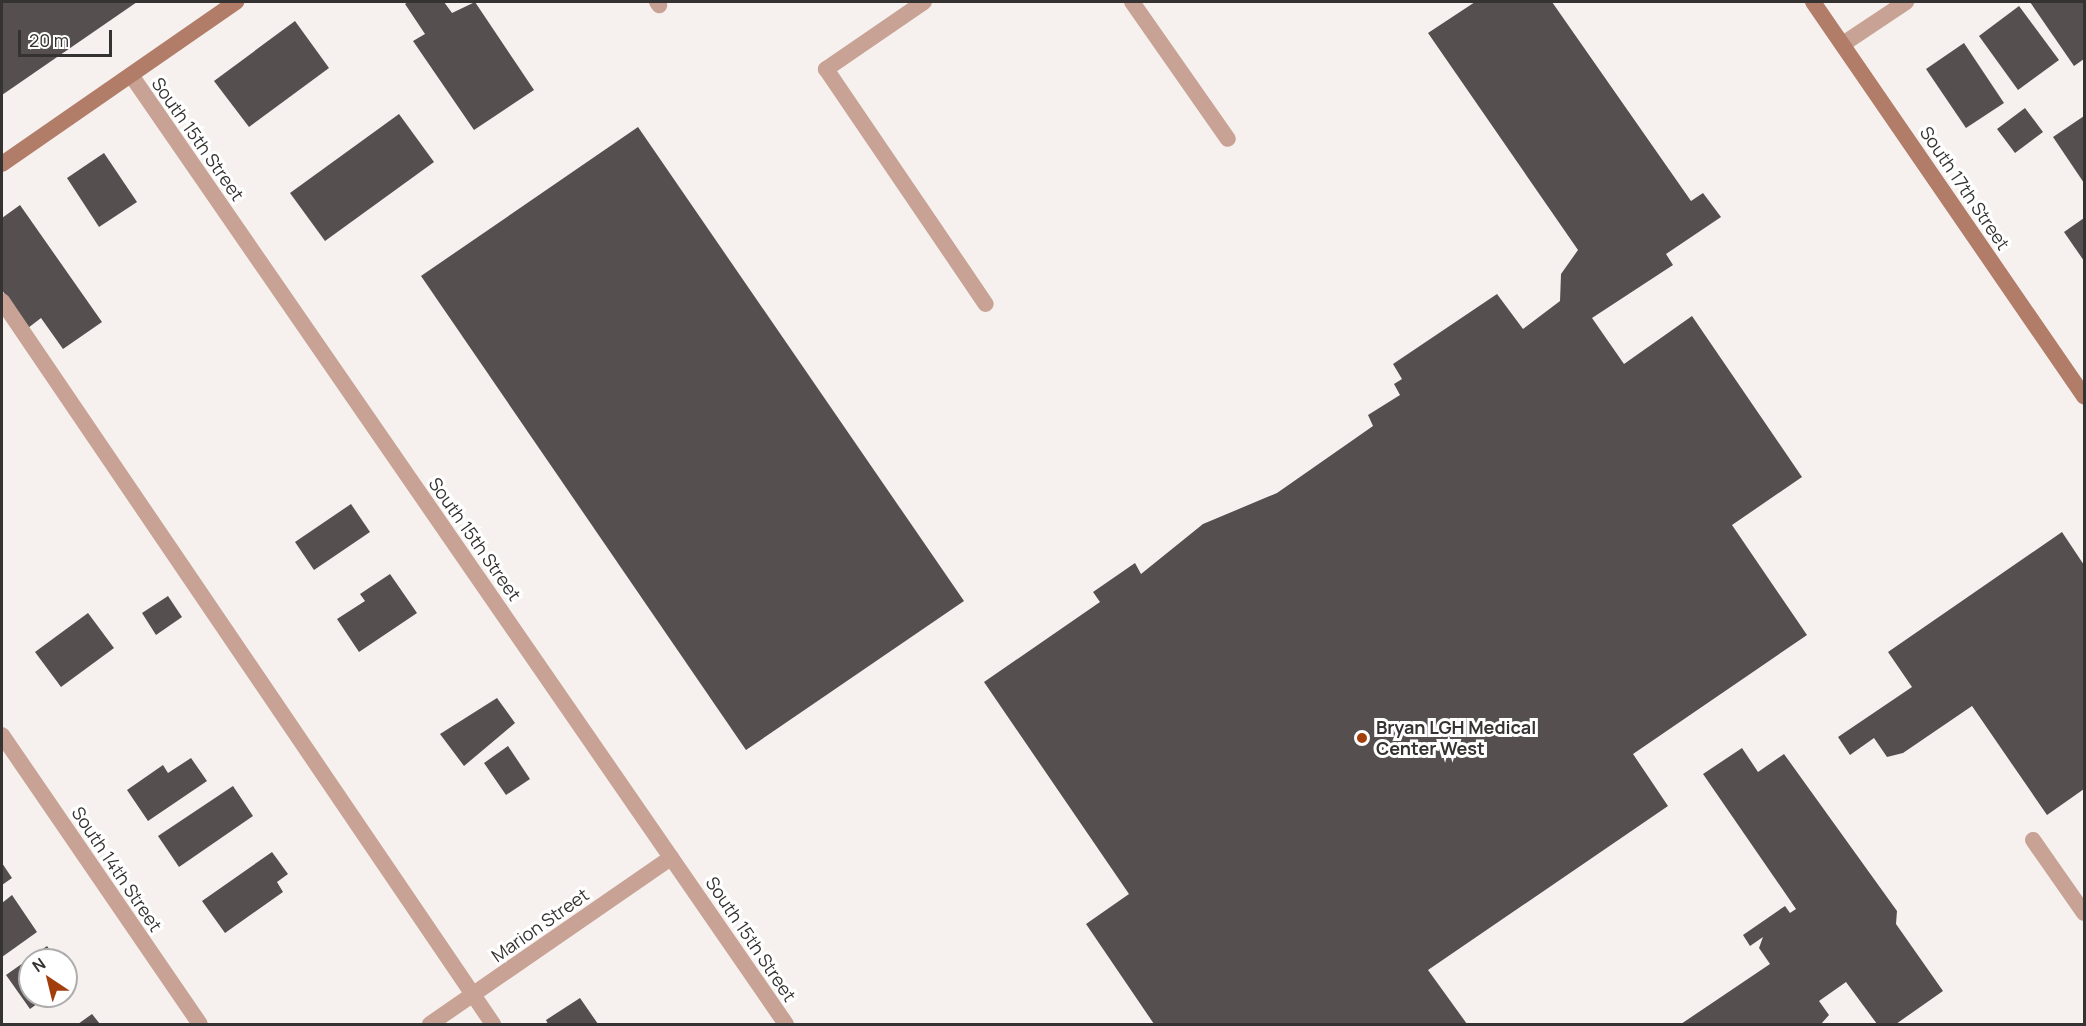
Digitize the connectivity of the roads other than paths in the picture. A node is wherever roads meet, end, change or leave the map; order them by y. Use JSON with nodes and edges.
{"nodes":[{"id":1,"x":236,"y":2,"type":"edge"},
{"id":2,"x":924,"y":2,"type":"edge"},
{"id":3,"x":1132,"y":2,"type":"edge"},
{"id":4,"x":1814,"y":2,"type":"edge"},
{"id":5,"x":1906,"y":2,"type":"edge"},
{"id":6,"x":1844,"y":44,"type":"junction"},
{"id":7,"x":131,"y":75,"type":"junction"},
{"id":8,"x":1228,"y":139,"type":"dead end"},
{"id":9,"x":2,"y":164,"type":"edge"},
{"id":10,"x":2,"y":301,"type":"edge"},
{"id":11,"x":986,"y":304,"type":"dead end"},
{"id":12,"x":2085,"y":397,"type":"edge"},
{"id":13,"x":2,"y":735,"type":"edge"},
{"id":14,"x":7,"y":756,"type":"edge"},
{"id":15,"x":2033,"y":840,"type":"dead end"},
{"id":16,"x":671,"y":858,"type":"junction"},
{"id":17,"x":2085,"y":913,"type":"edge"},
{"id":18,"x":473,"y":995,"type":"junction"},
{"id":19,"x":200,"y":1024,"type":"edge"},
{"id":20,"x":430,"y":1024,"type":"edge"},
{"id":21,"x":494,"y":1024,"type":"edge"},
{"id":22,"x":786,"y":1024,"type":"edge"}],
"edges":[{"from":1,"to":7,"type":"main road"},
{"from":2,"to":11,"type":"street"},
{"from":3,"to":8,"type":"street"},
{"from":4,"to":6,"type":"main road","name":"South 17th Street"},
{"from":5,"to":6,"type":"street"},
{"from":6,"to":12,"type":"main road","name":"South 17th Street"},
{"from":7,"to":9,"type":"main road"},
{"from":7,"to":16,"type":"street","name":"South 15th Street"},
{"from":10,"to":18,"type":"street"},
{"from":13,"to":14,"type":"street","name":"South 14th Street"},
{"from":14,"to":19,"type":"street","name":"South 14th Street"},
{"from":15,"to":17,"type":"street"},
{"from":16,"to":18,"type":"street","name":"Marion Street"},
{"from":16,"to":22,"type":"street","name":"South 15th Street"},
{"from":18,"to":20,"type":"street","name":"Marion Street"},
{"from":18,"to":21,"type":"street"}]}
